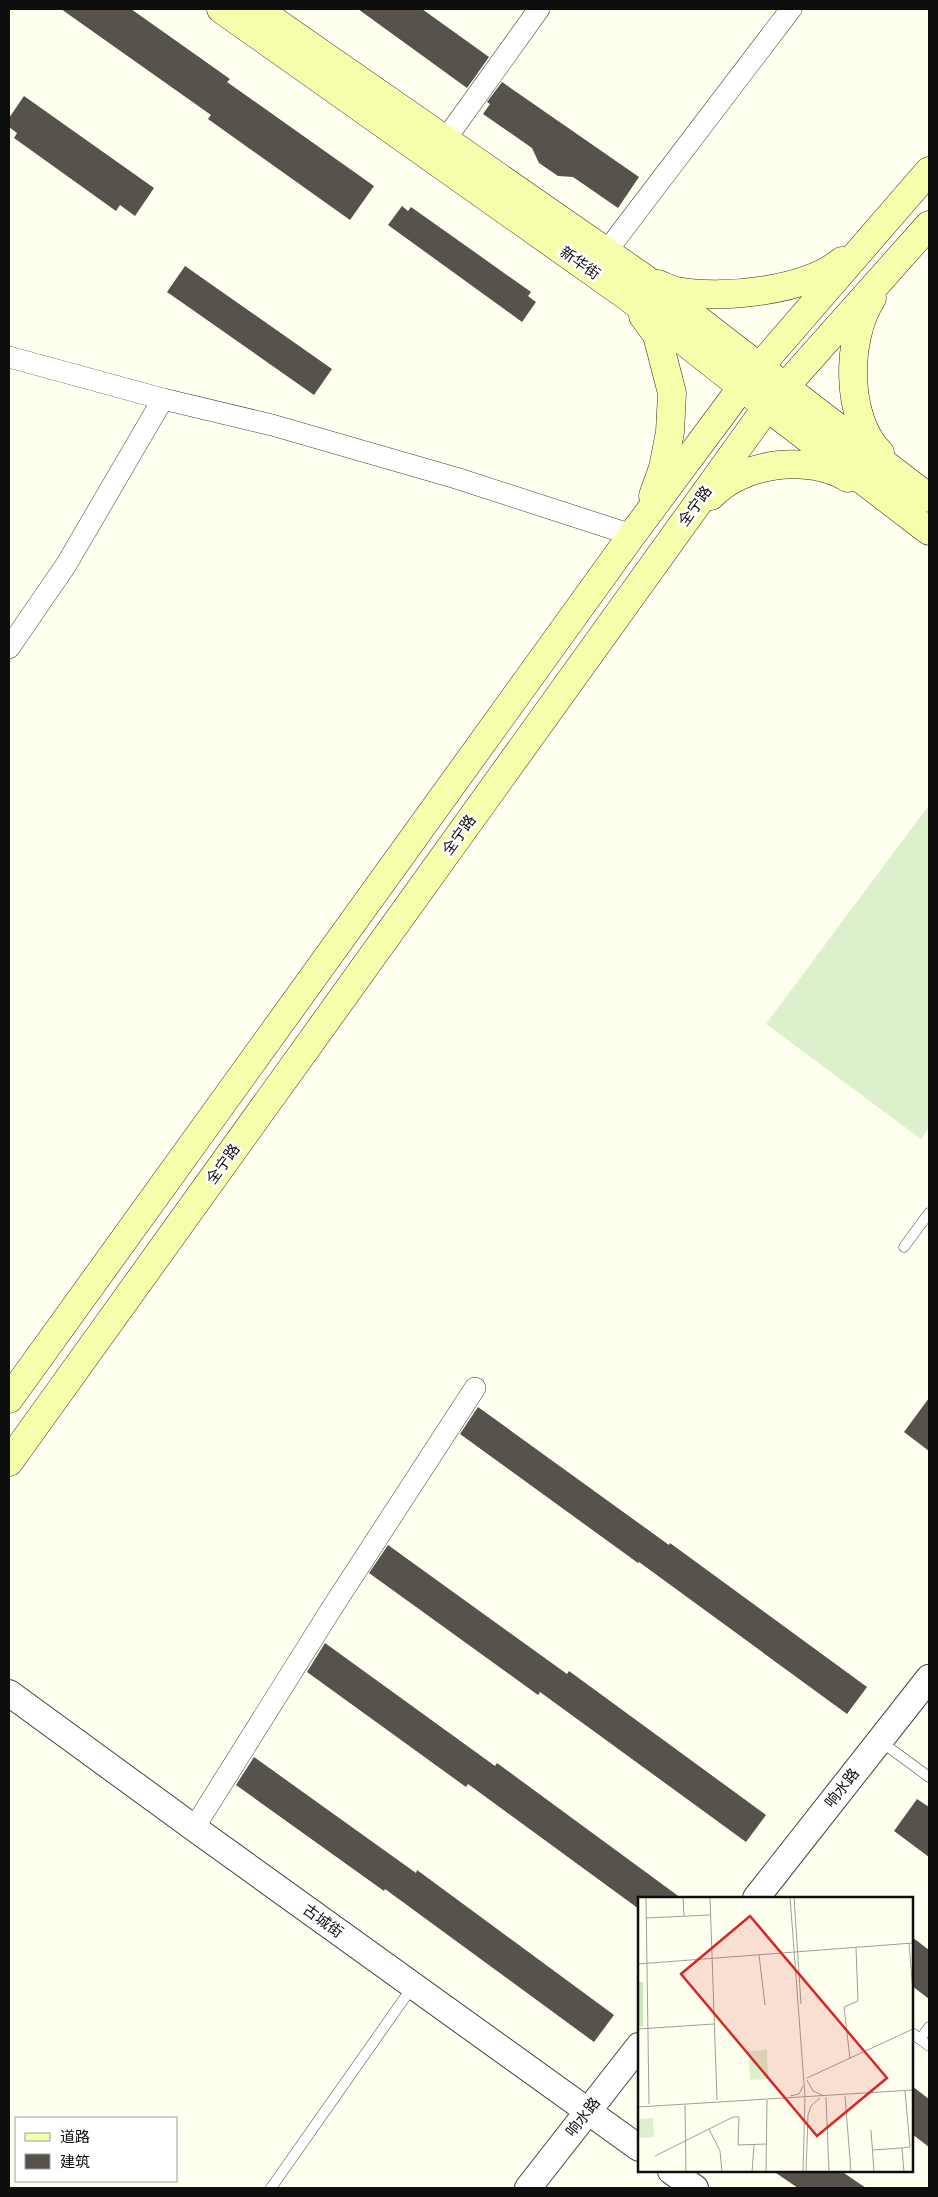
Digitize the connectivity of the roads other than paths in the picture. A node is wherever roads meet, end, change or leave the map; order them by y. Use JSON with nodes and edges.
{"nodes":[{"id":1,"x":221,"y":9,"type":"edge"},
{"id":2,"x":258,"y":9,"type":"edge"},
{"id":3,"x":539,"y":9,"type":"edge"},
{"id":4,"x":791,"y":9,"type":"edge"},
{"id":5,"x":445,"y":140,"type":"junction"},
{"id":6,"x":929,"y":171,"type":"edge"},
{"id":7,"x":929,"y":225,"type":"edge"},
{"id":8,"x":874,"y":234,"type":"junction"},
{"id":9,"x":606,"y":252,"type":"junction"},
{"id":10,"x":895,"y":263,"type":"junction"},
{"id":11,"x":636,"y":288,"type":"junction"},
{"id":12,"x":9,"y":357,"type":"edge"},
{"id":13,"x":759,"y":366,"type":"junction"},
{"id":14,"x":784,"y":386,"type":"junction"},
{"id":15,"x":742,"y":387,"type":"junction"},
{"id":16,"x":163,"y":399,"type":"junction"},
{"id":17,"x":767,"y":407,"type":"junction"},
{"id":18,"x":929,"y":498,"type":"edge"},
{"id":19,"x":902,"y":510,"type":"junction"},
{"id":20,"x":638,"y":527,"type":"junction"},
{"id":21,"x":929,"y":531,"type":"edge"},
{"id":22,"x":672,"y":539,"type":"junction"},
{"id":23,"x":9,"y":648,"type":"edge"},
{"id":24,"x":929,"y":1213,"type":"edge"},
{"id":25,"x":904,"y":1247,"type":"dead end"},
{"id":26,"x":475,"y":1388,"type":"dead end"},
{"id":27,"x":9,"y":1399,"type":"edge"},
{"id":28,"x":9,"y":1462,"type":"edge"},
{"id":29,"x":929,"y":1678,"type":"edge"},
{"id":30,"x":9,"y":1693,"type":"edge"},
{"id":31,"x":880,"y":1741,"type":"junction"},
{"id":32,"x":929,"y":1777,"type":"edge"},
{"id":33,"x":194,"y":1828,"type":"junction"},
{"id":34,"x":757,"y":1897,"type":"edge"},
{"id":35,"x":413,"y":1986,"type":"junction"},
{"id":36,"x":929,"y":2027,"type":"edge"},
{"id":37,"x":916,"y":2036,"type":"edge"},
{"id":38,"x":929,"y":2046,"type":"edge"},
{"id":39,"x":638,"y":2047,"type":"edge"},
{"id":40,"x":588,"y":2111,"type":"junction"},
{"id":41,"x":638,"y":2147,"type":"edge"},
{"id":42,"x":672,"y":2172,"type":"edge"},
{"id":43,"x":271,"y":2188,"type":"edge"},
{"id":44,"x":528,"y":2188,"type":"edge"},
{"id":45,"x":695,"y":2188,"type":"edge"}],
"edges":[{"from":1,"to":11,"type":"main road","name":"新华街"},
{"from":2,"to":5,"type":"main road","name":"新华街"},
{"from":3,"to":5,"type":"street"},
{"from":4,"to":9,"type":"street"},
{"from":5,"to":9,"type":"main road","name":"新华街"},
{"from":6,"to":8,"type":"main road"},
{"from":7,"to":10,"type":"main road","name":"全宁路"},
{"from":8,"to":11,"type":"main road"},
{"from":8,"to":13,"type":"main road"},
{"from":9,"to":11,"type":"main road","name":"新华街"},
{"from":10,"to":14,"type":"main road","name":"全宁路"},
{"from":10,"to":18,"type":"main road"},
{"from":11,"to":13,"type":"main road","name":"新华街"},
{"from":11,"to":15,"type":"main road","name":"新华街"},
{"from":11,"to":20,"type":"main road"},
{"from":12,"to":16,"type":"street"},
{"from":13,"to":14,"type":"main road","name":"新华街"},
{"from":13,"to":15,"type":"main road"},
{"from":14,"to":17,"type":"main road","name":"全宁路"},
{"from":14,"to":18,"type":"main road","name":"新华街"},
{"from":15,"to":17,"type":"main road","name":"新华街"},
{"from":15,"to":20,"type":"main road"},
{"from":16,"to":20,"type":"street"},
{"from":16,"to":23,"type":"street"},
{"from":17,"to":19,"type":"main road","name":"新华街"},
{"from":17,"to":22,"type":"main road","name":"全宁路"},
{"from":19,"to":21,"type":"main road","name":"新华街"},
{"from":19,"to":22,"type":"main road"},
{"from":20,"to":27,"type":"main road"},
{"from":22,"to":28,"type":"main road","name":"全宁路"},
{"from":24,"to":25,"type":"lane"},
{"from":26,"to":33,"type":"street"},
{"from":29,"to":31,"type":"street","name":"响水路"},
{"from":30,"to":33,"type":"street","name":"古城街"},
{"from":31,"to":32,"type":"lane"},
{"from":31,"to":34,"type":"street","name":"响水路"},
{"from":33,"to":35,"type":"street","name":"古城街"},
{"from":35,"to":40,"type":"street","name":"古城街"},
{"from":35,"to":43,"type":"lane"},
{"from":36,"to":37,"type":"lane"},
{"from":37,"to":38,"type":"lane"},
{"from":39,"to":40,"type":"street","name":"响水路"},
{"from":40,"to":41,"type":"street","name":"古城街"},
{"from":40,"to":44,"type":"street","name":"响水路"},
{"from":42,"to":45,"type":"street"}]}
